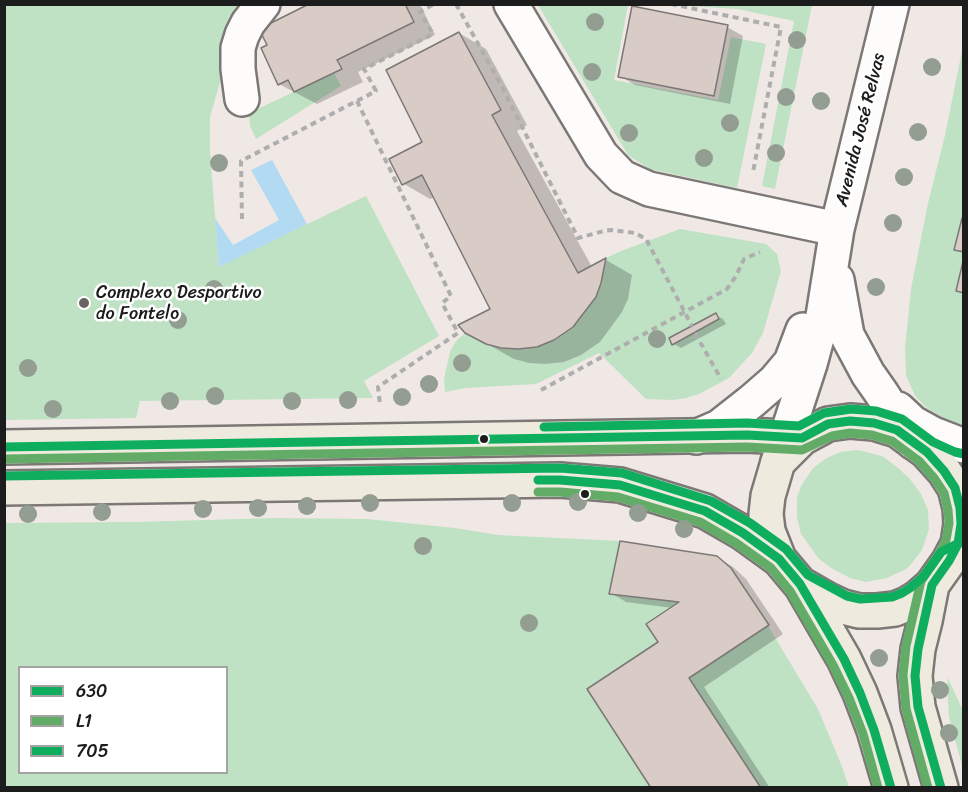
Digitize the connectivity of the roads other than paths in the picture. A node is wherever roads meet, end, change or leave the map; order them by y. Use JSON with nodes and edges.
{"nodes":[{"id":1,"x":263,"y":4,"type":"edge"},
{"id":2,"x":511,"y":4,"type":"edge"},
{"id":3,"x":892,"y":4,"type":"edge"},
{"id":4,"x":242,"y":99,"type":"dead end"},
{"id":5,"x":835,"y":243,"type":"junction"},
{"id":6,"x":882,"y":394,"type":"junction"},
{"id":7,"x":696,"y":436,"type":"junction"},
{"id":8,"x":789,"y":446,"type":"junction"},
{"id":9,"x":963,"y":446,"type":"edge"},
{"id":10,"x":4,"y":447,"type":"edge"},
{"id":11,"x":920,"y":447,"type":"junction"},
{"id":12,"x":963,"y":466,"type":"edge"},
{"id":13,"x":4,"y":488,"type":"edge"},
{"id":14,"x":779,"y":559,"type":"junction"},
{"id":15,"x":948,"y":566,"type":"edge"},
{"id":16,"x":800,"y":584,"type":"junction"},
{"id":17,"x":891,"y":788,"type":"edge"},
{"id":18,"x":941,"y":788,"type":"edge"}],
"edges":[{"from":1,"to":4,"type":"street"},
{"from":2,"to":5,"type":"street"},
{"from":3,"to":5,"type":"street","name":"Avenida José Relvas"},
{"from":5,"to":6,"type":"street","name":"Avenida José Relvas"},
{"from":5,"to":7,"type":"street","name":"Avenida José Relvas"},
{"from":5,"to":8,"type":"street","name":"Avenida José Relvas"},
{"from":6,"to":9,"type":"street"},
{"from":6,"to":11,"type":"street","name":"Avenida José Relvas"},
{"from":7,"to":8,"type":"main road"},
{"from":7,"to":10,"type":"main road"},
{"from":8,"to":11,"type":"main road"},
{"from":8,"to":14,"type":"main road"},
{"from":11,"to":12,"type":"main road"},
{"from":11,"to":15,"type":"main road"},
{"from":13,"to":14,"type":"main road"},
{"from":14,"to":16,"type":"main road"},
{"from":15,"to":16,"type":"main road"},
{"from":15,"to":18,"type":"main road"},
{"from":16,"to":17,"type":"main road"}]}
